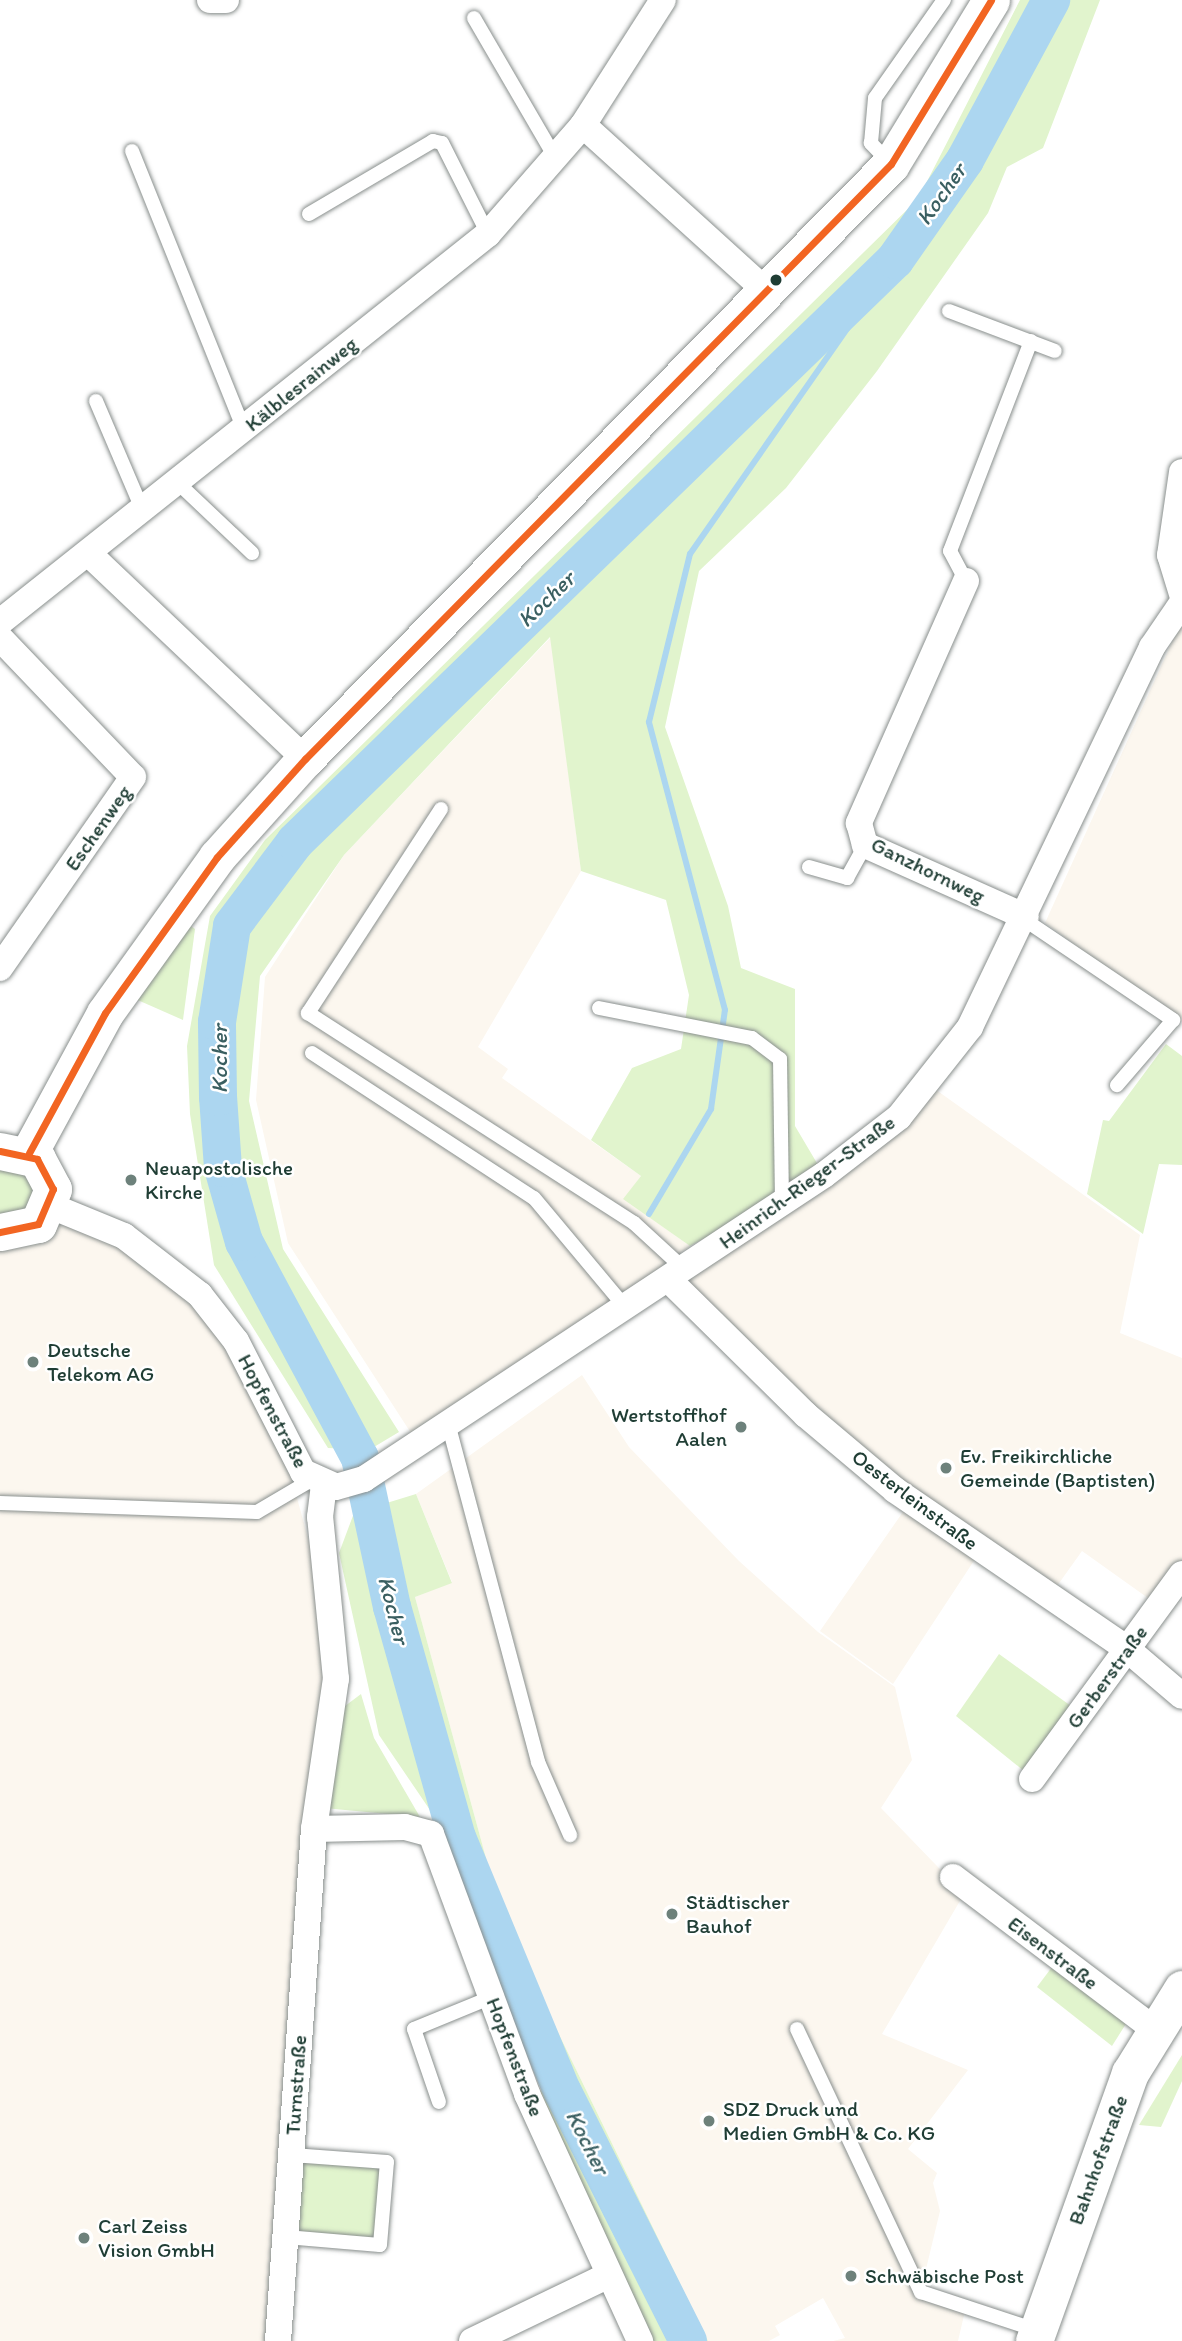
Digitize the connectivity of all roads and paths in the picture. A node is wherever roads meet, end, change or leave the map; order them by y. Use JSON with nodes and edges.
{"nodes":[{"id":1,"x":210,"y":0,"type":"edge"},
{"id":2,"x":226,"y":0,"type":"edge"},
{"id":3,"x":663,"y":0,"type":"edge"},
{"id":4,"x":944,"y":0,"type":"edge"},
{"id":5,"x":991,"y":0,"type":"edge"},
{"id":6,"x":474,"y":18,"type":"dead end"},
{"id":7,"x":583,"y":125,"type":"junction"},
{"id":8,"x":132,"y":151,"type":"dead end"},
{"id":9,"x":555,"y":157,"type":"junction"},
{"id":10,"x":891,"y":164,"type":"junction"},
{"id":11,"x":309,"y":214,"type":"dead end"},
{"id":12,"x":488,"y":234,"type":"junction"},
{"id":13,"x":767,"y":292,"type":"junction"},
{"id":14,"x":949,"y":311,"type":"dead end"},
{"id":15,"x":1031,"y":341,"type":"junction"},
{"id":16,"x":1055,"y":351,"type":"dead end"},
{"id":17,"x":96,"y":401,"type":"dead end"},
{"id":18,"x":244,"y":430,"type":"junction"},
{"id":19,"x":1182,"y":472,"type":"edge"},
{"id":20,"x":178,"y":483,"type":"junction"},
{"id":21,"x":1179,"y":509,"type":"edge"},
{"id":22,"x":143,"y":511,"type":"junction"},
{"id":23,"x":88,"y":553,"type":"junction"},
{"id":24,"x":252,"y":553,"type":"dead end"},
{"id":25,"x":967,"y":581,"type":"joint"},
{"id":26,"x":1182,"y":594,"type":"edge"},
{"id":27,"x":1182,"y":603,"type":"edge"},
{"id":28,"x":0,"y":622,"type":"edge"},
{"id":29,"x":0,"y":638,"type":"edge"},
{"id":30,"x":305,"y":759,"type":"junction"},
{"id":31,"x":441,"y":809,"type":"dead end"},
{"id":32,"x":865,"y":845,"type":"junction"},
{"id":33,"x":809,"y":867,"type":"dead end"},
{"id":34,"x":1025,"y":918,"type":"junction"},
{"id":35,"x":0,"y":968,"type":"edge"},
{"id":36,"x":599,"y":1008,"type":"dead end"},
{"id":37,"x":312,"y":1054,"type":"dead end"},
{"id":38,"x":1117,"y":1085,"type":"dead end"},
{"id":39,"x":14,"y":1152,"type":"edge"},
{"id":40,"x":782,"y":1203,"type":"junction"},
{"id":41,"x":51,"y":1206,"type":"junction"},
{"id":42,"x":0,"y":1232,"type":"edge"},
{"id":43,"x":676,"y":1274,"type":"junction"},
{"id":44,"x":626,"y":1308,"type":"junction"},
{"id":45,"x":449,"y":1427,"type":"junction"},
{"id":46,"x":329,"y":1483,"type":"junction"},
{"id":47,"x":0,"y":1503,"type":"edge"},
{"id":48,"x":1182,"y":1574,"type":"edge"},
{"id":49,"x":1127,"y":1649,"type":"junction"},
{"id":50,"x":1182,"y":1696,"type":"edge"},
{"id":51,"x":1032,"y":1779,"type":"dead end"},
{"id":52,"x":314,"y":1829,"type":"junction"},
{"id":53,"x":570,"y":1835,"type":"dead end"},
{"id":54,"x":953,"y":1877,"type":"dead end"},
{"id":55,"x":1182,"y":1989,"type":"edge"},
{"id":56,"x":492,"y":1997,"type":"junction"},
{"id":57,"x":797,"y":2029,"type":"dead end"},
{"id":58,"x":1154,"y":2029,"type":"junction"},
{"id":59,"x":439,"y":2102,"type":"dead end"},
{"id":60,"x":292,"y":2155,"type":"junction"},
{"id":61,"x":286,"y":2237,"type":"junction"},
{"id":62,"x":610,"y":2275,"type":"junction"},
{"id":63,"x":1036,"y":2336,"type":"edge"},
{"id":64,"x":278,"y":2341,"type":"edge"},
{"id":65,"x":472,"y":2341,"type":"edge"},
{"id":66,"x":640,"y":2341,"type":"edge"}],
"edges":[{"from":1,"to":2,"type":"street"},
{"from":3,"to":7,"type":"street","name":"Kälblesrainweg"},
{"from":4,"to":10,"type":"lane"},
{"from":5,"to":10,"type":"main road"},
{"from":6,"to":9,"type":"lane"},
{"from":7,"to":9,"type":"street","name":"Kälblesrainweg"},
{"from":7,"to":13,"type":"street"},
{"from":8,"to":18,"type":"lane"},
{"from":9,"to":12,"type":"street","name":"Kälblesrainweg"},
{"from":10,"to":13,"type":"main road"},
{"from":11,"to":12,"type":"lane"},
{"from":12,"to":18,"type":"street","name":"Kälblesrainweg"},
{"from":13,"to":30,"type":"main road"},
{"from":14,"to":15,"type":"lane"},
{"from":15,"to":16,"type":"lane"},
{"from":15,"to":25,"type":"lane","name":"Ganzhornweg"},
{"from":17,"to":22,"type":"lane"},
{"from":18,"to":20,"type":"street","name":"Kälblesrainweg"},
{"from":19,"to":21,"type":"street"},
{"from":20,"to":22,"type":"street","name":"Kälblesrainweg"},
{"from":20,"to":24,"type":"lane"},
{"from":21,"to":26,"type":"street"},
{"from":22,"to":23,"type":"street","name":"Kälblesrainweg"},
{"from":23,"to":28,"type":"street","name":"Kälblesrainweg"},
{"from":23,"to":30,"type":"street"},
{"from":25,"to":32,"type":"street","name":"Ganzhornweg"},
{"from":27,"to":34,"type":"street","name":"Heinrich-Rieger-Straße"},
{"from":29,"to":35,"type":"street","name":"Eschenweg"},
{"from":30,"to":39,"type":"main road"},
{"from":31,"to":43,"type":"lane"},
{"from":32,"to":33,"type":"lane"},
{"from":32,"to":34,"type":"street","name":"Ganzhornweg"},
{"from":34,"to":38,"type":"lane"},
{"from":34,"to":40,"type":"street","name":"Heinrich-Rieger-Straße"},
{"from":36,"to":40,"type":"lane"},
{"from":37,"to":44,"type":"lane"},
{"from":39,"to":41,"type":"main road"},
{"from":40,"to":43,"type":"street","name":"Heinrich-Rieger-Straße"},
{"from":41,"to":42,"type":"main road"},
{"from":41,"to":46,"type":"street","name":"Hopfenstraße"},
{"from":43,"to":44,"type":"street","name":"Heinrich-Rieger-Straße"},
{"from":43,"to":49,"type":"street","name":"Oesterleinstraße"},
{"from":44,"to":45,"type":"street","name":"Heinrich-Rieger-Straße"},
{"from":45,"to":46,"type":"street","name":"Heinrich-Rieger-Straße"},
{"from":45,"to":53,"type":"lane"},
{"from":46,"to":47,"type":"lane"},
{"from":46,"to":52,"type":"street","name":"Hopfenstraße"},
{"from":48,"to":49,"type":"street","name":"Gerberstraße"},
{"from":49,"to":50,"type":"street","name":"Oesterleinstraße"},
{"from":49,"to":51,"type":"street","name":"Gerberstraße"},
{"from":52,"to":56,"type":"street","name":"Hopfenstraße"},
{"from":52,"to":60,"type":"street","name":"Turnstraße"},
{"from":54,"to":58,"type":"street","name":"Eisenstraße"},
{"from":55,"to":58,"type":"main road","name":"Bahnhofstraße"},
{"from":56,"to":59,"type":"lane"},
{"from":56,"to":62,"type":"street","name":"Hopfenstraße"},
{"from":57,"to":63,"type":"lane"},
{"from":58,"to":63,"type":"main road","name":"Bahnhofstraße"},
{"from":60,"to":61,"type":"street","name":"Turnstraße"},
{"from":60,"to":61,"type":"lane"},
{"from":61,"to":64,"type":"street","name":"Turnstraße"},
{"from":62,"to":65,"type":"street"},
{"from":62,"to":66,"type":"street","name":"Hopfenstraße"}]}
